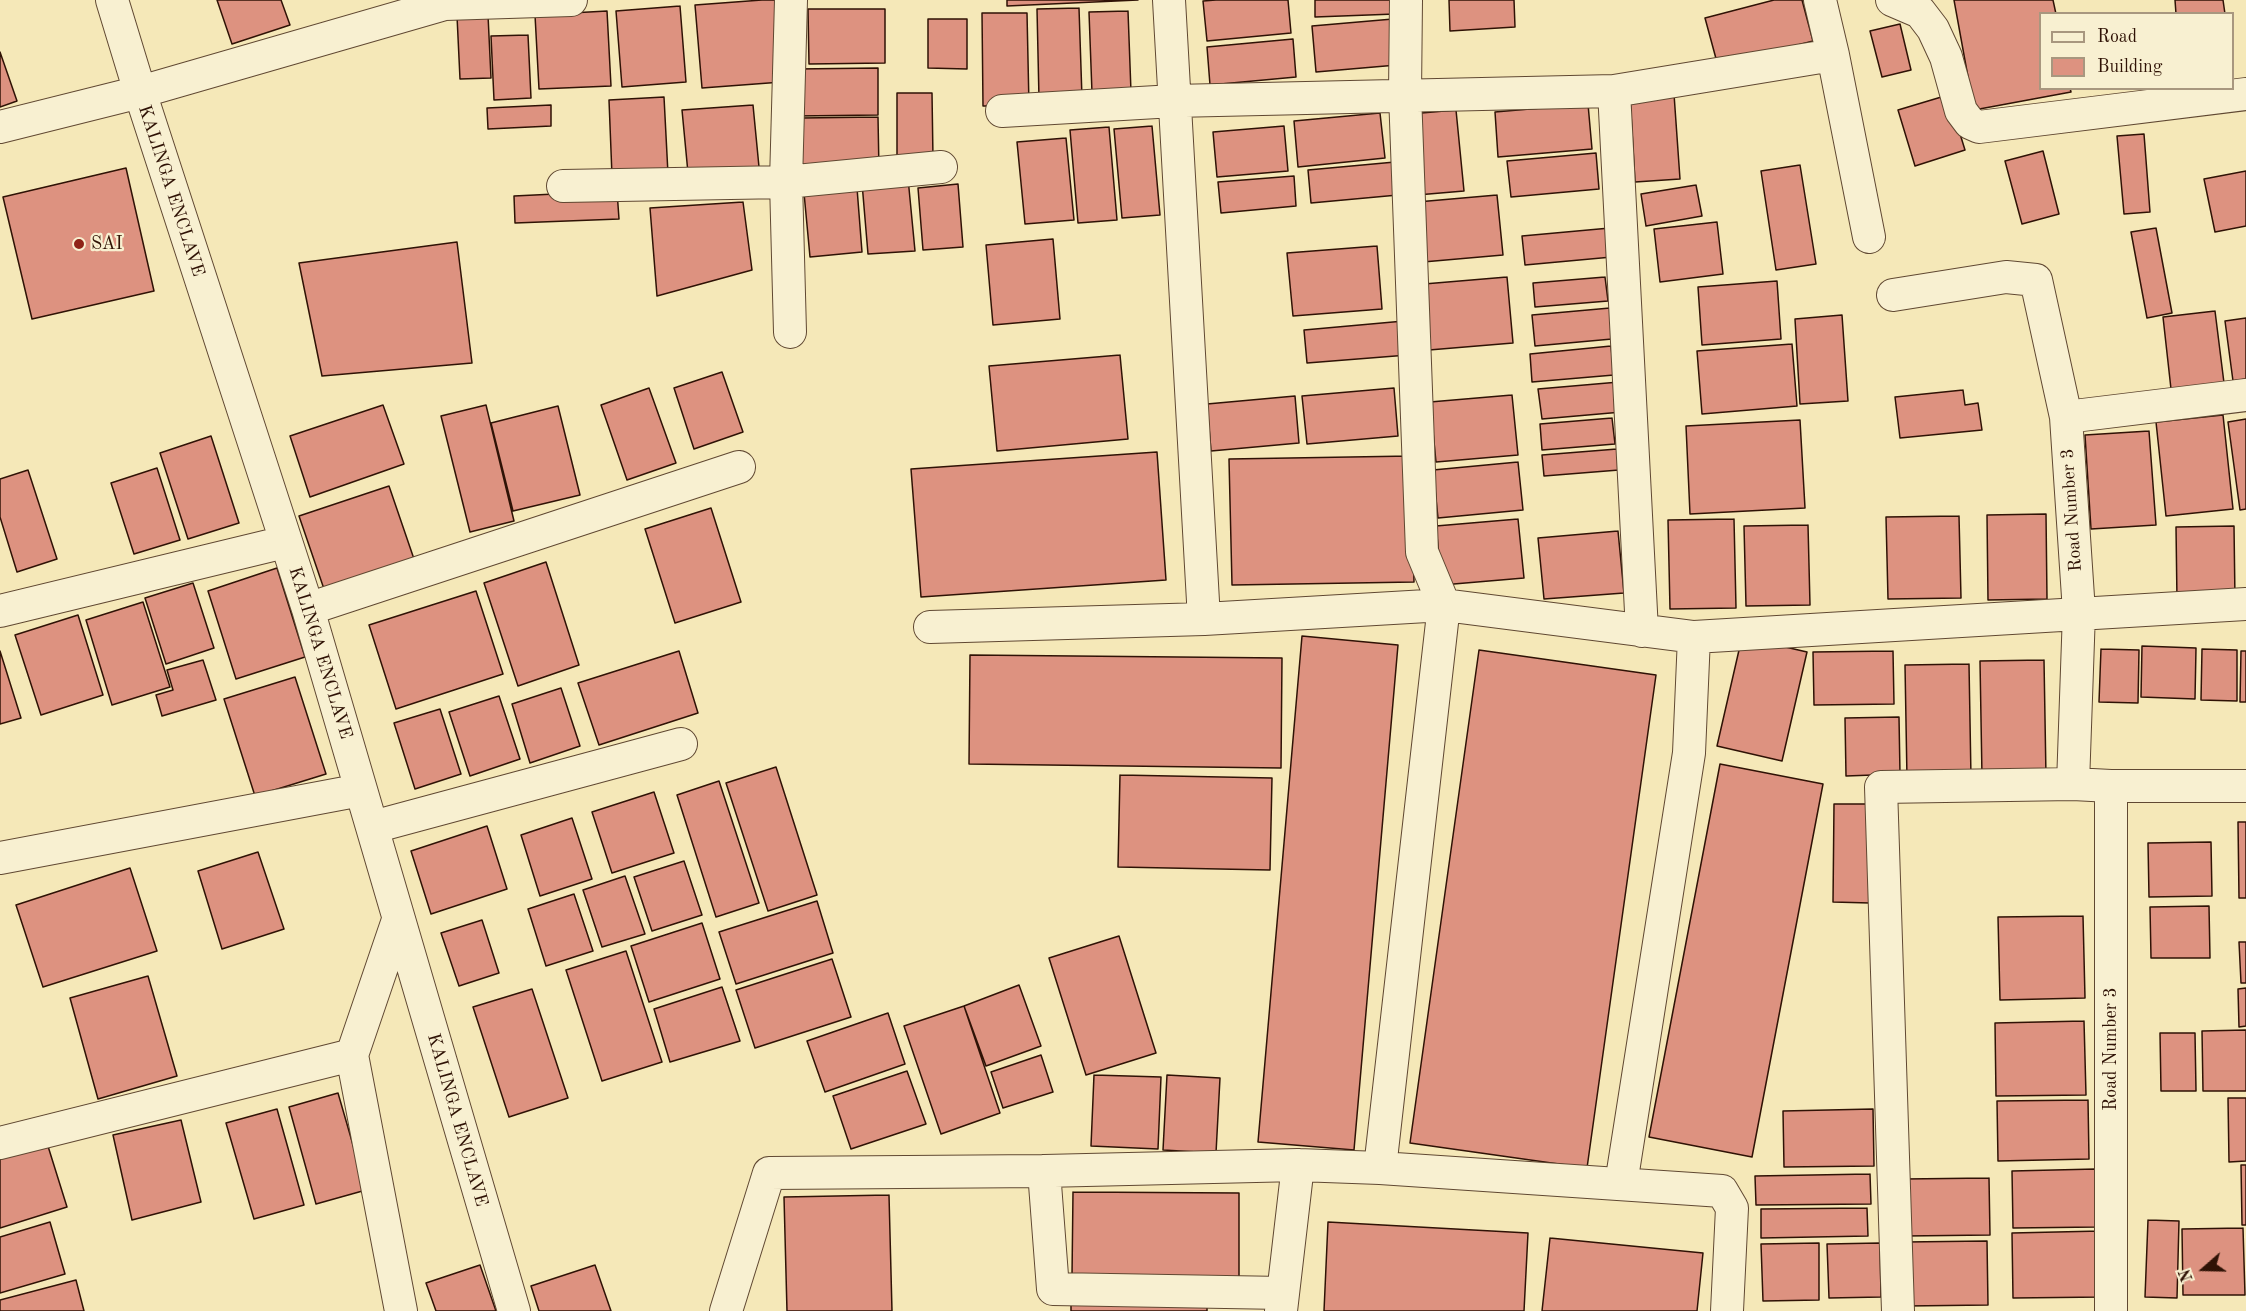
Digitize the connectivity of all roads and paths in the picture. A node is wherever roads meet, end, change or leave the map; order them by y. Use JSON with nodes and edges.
{"nodes":[{"id":1,"x":112,"y":0,"type":"edge"},
{"id":2,"x":571,"y":0,"type":"edge"},
{"id":3,"x":790,"y":0,"type":"edge"},
{"id":4,"x":1169,"y":0,"type":"edge"},
{"id":5,"x":1406,"y":0,"type":"edge"},
{"id":6,"x":1820,"y":0,"type":"edge"},
{"id":7,"x":1892,"y":0,"type":"edge"},
{"id":8,"x":1833,"y":55,"type":"junction"},
{"id":9,"x":1614,"y":91,"type":"junction"},
{"id":10,"x":140,"y":92,"type":"junction"},
{"id":11,"x":1405,"y":94,"type":"junction"},
{"id":12,"x":2246,"y":94,"type":"edge"},
{"id":13,"x":1174,"y":101,"type":"junction"},
{"id":14,"x":1002,"y":111,"type":"dead end"},
{"id":15,"x":0,"y":127,"type":"edge"},
{"id":16,"x":941,"y":167,"type":"dead end"},
{"id":17,"x":786,"y":182,"type":"junction"},
{"id":18,"x":563,"y":186,"type":"dead end"},
{"id":19,"x":1869,"y":237,"type":"dead end"},
{"id":20,"x":1893,"y":295,"type":"dead end"},
{"id":21,"x":790,"y":332,"type":"dead end"},
{"id":22,"x":2246,"y":395,"type":"edge"},
{"id":23,"x":2066,"y":417,"type":"junction"},
{"id":24,"x":739,"y":467,"type":"dead end"},
{"id":25,"x":285,"y":542,"type":"junction"},
{"id":26,"x":2246,"y":604,"type":"edge"},
{"id":27,"x":1444,"y":606,"type":"junction"},
{"id":28,"x":308,"y":609,"type":"junction"},
{"id":29,"x":0,"y":611,"type":"edge"},
{"id":30,"x":2079,"y":612,"type":"junction"},
{"id":31,"x":1204,"y":619,"type":"junction"},
{"id":32,"x":930,"y":627,"type":"dead end"},
{"id":33,"x":1642,"y":631,"type":"junction"},
{"id":34,"x":1694,"y":637,"type":"junction"},
{"id":35,"x":681,"y":744,"type":"dead end"},
{"id":36,"x":2073,"y":784,"type":"junction"},
{"id":37,"x":2111,"y":786,"type":"junction"},
{"id":38,"x":2246,"y":786,"type":"edge"},
{"id":39,"x":361,"y":790,"type":"junction"},
{"id":40,"x":373,"y":827,"type":"junction"},
{"id":41,"x":0,"y":858,"type":"edge"},
{"id":42,"x":398,"y":920,"type":"junction"},
{"id":43,"x":352,"y":1055,"type":"junction"},
{"id":44,"x":0,"y":1143,"type":"edge"},
{"id":45,"x":1298,"y":1165,"type":"junction"},
{"id":46,"x":1380,"y":1168,"type":"junction"},
{"id":47,"x":1044,"y":1172,"type":"junction"},
{"id":48,"x":1622,"y":1184,"type":"junction"},
{"id":49,"x":1282,"y":1302,"type":"edge"},
{"id":50,"x":401,"y":1311,"type":"edge"},
{"id":51,"x":514,"y":1311,"type":"edge"},
{"id":52,"x":726,"y":1311,"type":"edge"},
{"id":53,"x":1727,"y":1311,"type":"edge"},
{"id":54,"x":1898,"y":1311,"type":"edge"},
{"id":55,"x":2110,"y":1311,"type":"edge"}],
"edges":[{"from":1,"to":10,"type":"street","name":"KALINGA ENCLAVE"},
{"from":2,"to":10,"type":"street"},
{"from":3,"to":17,"type":"street"},
{"from":4,"to":13,"type":"street"},
{"from":5,"to":11,"type":"street"},
{"from":6,"to":8,"type":"street"},
{"from":7,"to":12,"type":"street"},
{"from":8,"to":9,"type":"street"},
{"from":8,"to":19,"type":"street"},
{"from":9,"to":11,"type":"street"},
{"from":9,"to":33,"type":"street"},
{"from":10,"to":15,"type":"street"},
{"from":10,"to":25,"type":"street","name":"KALINGA ENCLAVE"},
{"from":11,"to":13,"type":"street"},
{"from":11,"to":27,"type":"street"},
{"from":13,"to":14,"type":"street"},
{"from":13,"to":31,"type":"street"},
{"from":16,"to":17,"type":"street"},
{"from":17,"to":18,"type":"street"},
{"from":17,"to":21,"type":"street"},
{"from":20,"to":23,"type":"street","name":"Road Number 3"},
{"from":22,"to":23,"type":"street"},
{"from":23,"to":30,"type":"street","name":"Road Number 3"},
{"from":24,"to":28,"type":"street"},
{"from":25,"to":28,"type":"street","name":"KALINGA ENCLAVE"},
{"from":25,"to":29,"type":"street"},
{"from":26,"to":30,"type":"street"},
{"from":27,"to":31,"type":"street"},
{"from":27,"to":33,"type":"street"},
{"from":27,"to":46,"type":"street"},
{"from":28,"to":39,"type":"street","name":"KALINGA ENCLAVE"},
{"from":30,"to":34,"type":"street"},
{"from":30,"to":36,"type":"street","name":"Road Number 3"},
{"from":31,"to":32,"type":"street"},
{"from":33,"to":34,"type":"street"},
{"from":34,"to":48,"type":"street"},
{"from":35,"to":40,"type":"street"},
{"from":36,"to":37,"type":"street"},
{"from":36,"to":54,"type":"street"},
{"from":37,"to":38,"type":"street"},
{"from":37,"to":55,"type":"street","name":"Road Number 3"},
{"from":39,"to":40,"type":"street","name":"KALINGA ENCLAVE"},
{"from":39,"to":41,"type":"street"},
{"from":40,"to":42,"type":"street","name":"KALINGA ENCLAVE"},
{"from":42,"to":43,"type":"street"},
{"from":42,"to":51,"type":"street","name":"KALINGA ENCLAVE"},
{"from":43,"to":44,"type":"street"},
{"from":43,"to":50,"type":"street"},
{"from":45,"to":46,"type":"street"},
{"from":45,"to":47,"type":"street"},
{"from":45,"to":49,"type":"street"},
{"from":46,"to":48,"type":"street"},
{"from":47,"to":49,"type":"street"},
{"from":47,"to":52,"type":"street"},
{"from":48,"to":53,"type":"street"}]}
